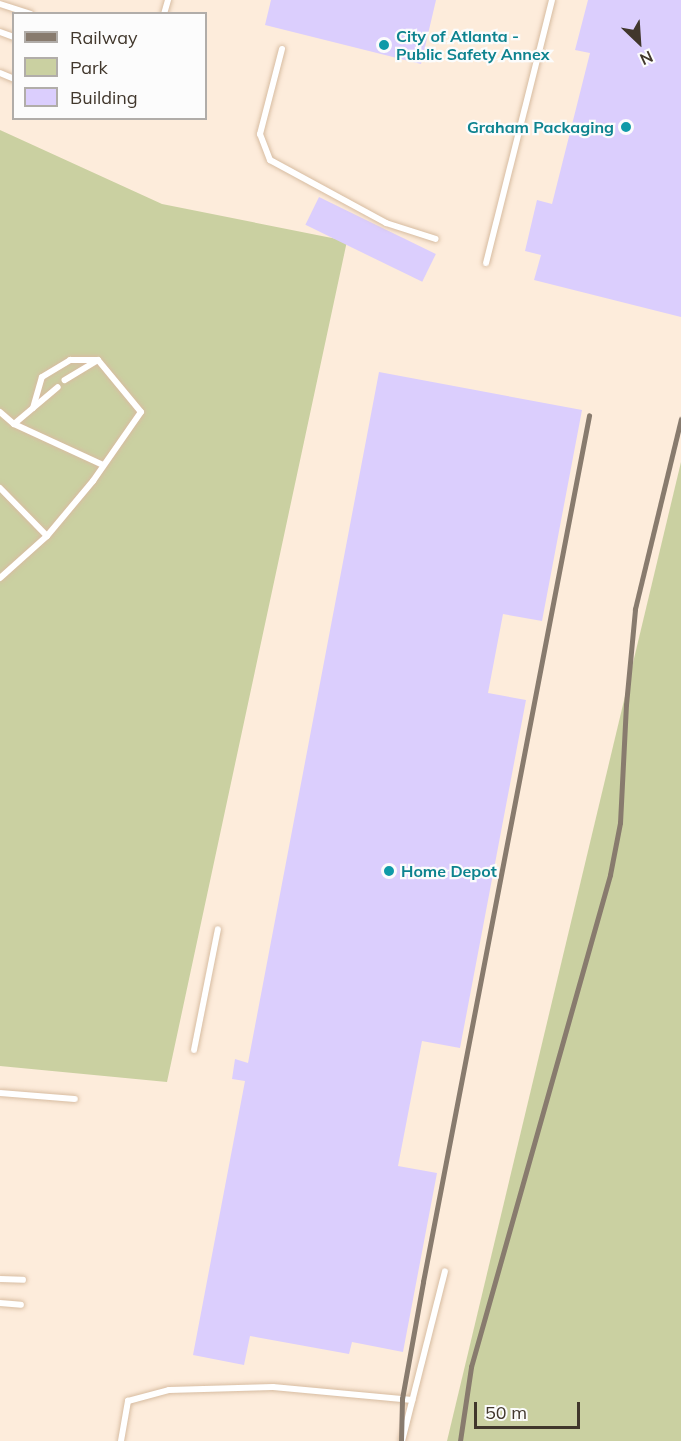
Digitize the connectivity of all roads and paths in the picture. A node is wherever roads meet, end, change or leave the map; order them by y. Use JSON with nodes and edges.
{"nodes":[{"id":1,"x":552,"y":0,"type":"edge"},
{"id":2,"x":0,"y":4,"type":"edge"},
{"id":3,"x":24,"y":12,"type":"edge"},
{"id":4,"x":282,"y":49,"type":"dead end"},
{"id":5,"x":436,"y":239,"type":"dead end"},
{"id":6,"x":486,"y":263,"type":"dead end"},
{"id":7,"x":98,"y":360,"type":"junction"},
{"id":8,"x":65,"y":380,"type":"dead end"},
{"id":9,"x":58,"y":387,"type":"dead end"},
{"id":10,"x":33,"y":408,"type":"junction"},
{"id":11,"x":0,"y":412,"type":"edge"},
{"id":12,"x":14,"y":424,"type":"junction"},
{"id":13,"x":103,"y":465,"type":"junction"},
{"id":14,"x":0,"y":488,"type":"edge"},
{"id":15,"x":47,"y":536,"type":"junction"},
{"id":16,"x":0,"y":578,"type":"edge"},
{"id":17,"x":218,"y":929,"type":"dead end"},
{"id":18,"x":194,"y":1050,"type":"dead end"},
{"id":19,"x":0,"y":1093,"type":"edge"},
{"id":20,"x":75,"y":1099,"type":"dead end"},
{"id":21,"x":445,"y":1271,"type":"dead end"},
{"id":22,"x":0,"y":1279,"type":"edge"},
{"id":23,"x":23,"y":1280,"type":"dead end"},
{"id":24,"x":0,"y":1303,"type":"edge"},
{"id":25,"x":21,"y":1305,"type":"dead end"},
{"id":26,"x":412,"y":1400,"type":"junction"},
{"id":27,"x":121,"y":1441,"type":"edge"},
{"id":28,"x":402,"y":1441,"type":"edge"}],
"edges":[{"from":1,"to":6,"type":"lane"},
{"from":2,"to":3,"type":"lane"},
{"from":4,"to":5,"type":"lane"},
{"from":7,"to":8,"type":"lane"},
{"from":7,"to":10,"type":"lane"},
{"from":7,"to":13,"type":"lane"},
{"from":9,"to":10,"type":"lane"},
{"from":10,"to":12,"type":"lane"},
{"from":11,"to":12,"type":"lane"},
{"from":12,"to":13,"type":"lane"},
{"from":13,"to":15,"type":"lane"},
{"from":14,"to":15,"type":"lane"},
{"from":15,"to":16,"type":"lane"},
{"from":17,"to":18,"type":"lane"},
{"from":19,"to":20,"type":"lane"},
{"from":21,"to":26,"type":"lane"},
{"from":22,"to":23,"type":"lane"},
{"from":24,"to":25,"type":"lane"},
{"from":26,"to":27,"type":"lane"},
{"from":26,"to":28,"type":"lane"}]}
